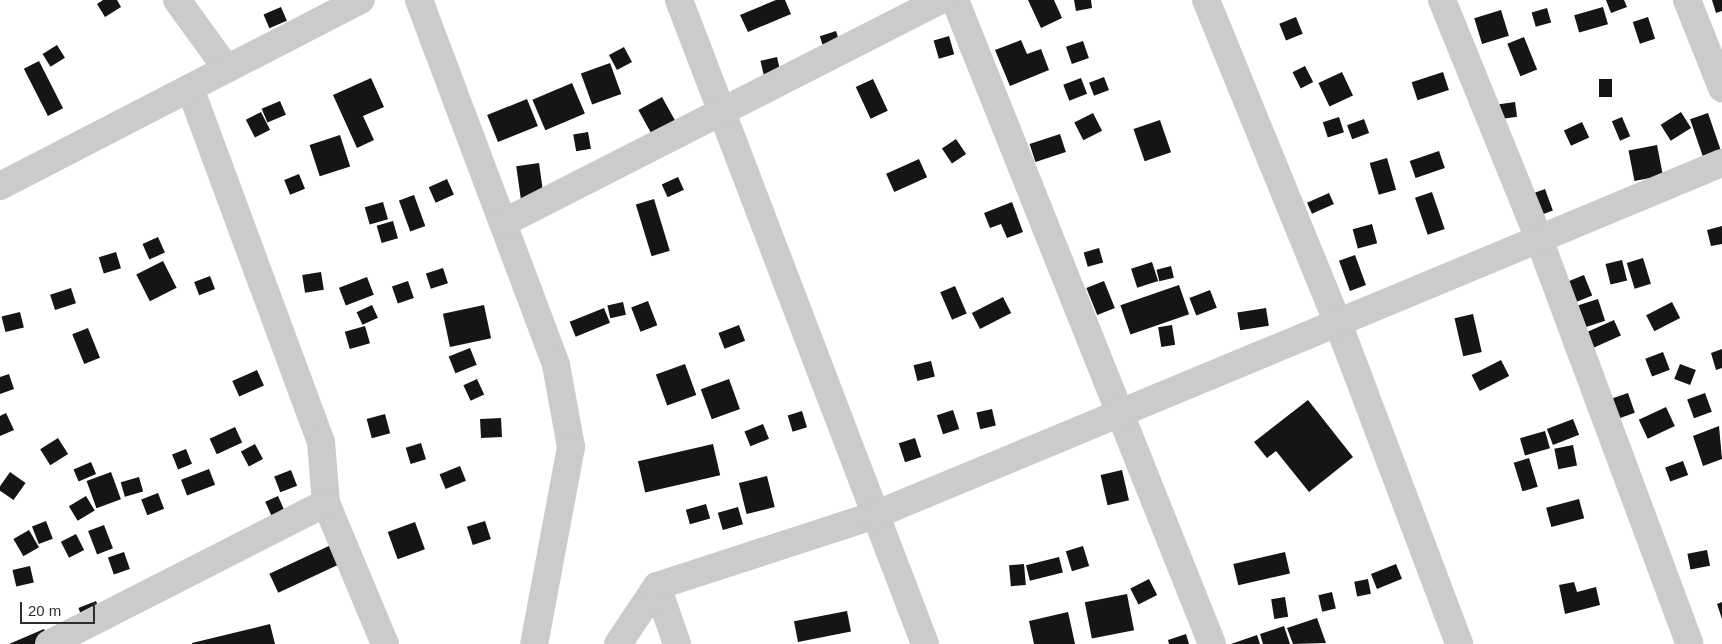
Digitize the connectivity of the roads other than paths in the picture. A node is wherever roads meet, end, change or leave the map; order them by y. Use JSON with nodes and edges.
{"nodes":[{"id":1,"x":177,"y":0,"type":"edge"},
{"id":2,"x":361,"y":0,"type":"edge"},
{"id":3,"x":419,"y":0,"type":"edge"},
{"id":4,"x":679,"y":0,"type":"edge"},
{"id":5,"x":940,"y":0,"type":"edge"},
{"id":6,"x":955,"y":0,"type":"edge"},
{"id":7,"x":1206,"y":0,"type":"edge"},
{"id":8,"x":1442,"y":0,"type":"edge"},
{"id":9,"x":1687,"y":0,"type":"edge"},
{"id":10,"x":227,"y":69,"type":"junction"},
{"id":11,"x":190,"y":88,"type":"junction"},
{"id":12,"x":1722,"y":88,"type":"edge"},
{"id":13,"x":722,"y":113,"type":"junction"},
{"id":14,"x":1722,"y":163,"type":"edge"},
{"id":15,"x":0,"y":186,"type":"edge"},
{"id":16,"x":503,"y":223,"type":"junction"},
{"id":17,"x":1539,"y":239,"type":"junction"},
{"id":18,"x":1338,"y":323,"type":"junction"},
{"id":19,"x":1120,"y":413,"type":"junction"},
{"id":20,"x":326,"y":503,"type":"junction"},
{"id":21,"x":876,"y":515,"type":"junction"},
{"id":22,"x":657,"y":586,"type":"junction"},
{"id":23,"x":49,"y":644,"type":"edge"},
{"id":24,"x":385,"y":644,"type":"edge"},
{"id":25,"x":534,"y":644,"type":"edge"},
{"id":26,"x":618,"y":644,"type":"edge"},
{"id":27,"x":677,"y":644,"type":"edge"},
{"id":28,"x":925,"y":644,"type":"edge"},
{"id":29,"x":1212,"y":644,"type":"edge"},
{"id":30,"x":1459,"y":644,"type":"edge"},
{"id":31,"x":1690,"y":644,"type":"edge"}],
"edges":[{"from":1,"to":10,"type":"street"},
{"from":2,"to":10,"type":"street"},
{"from":3,"to":16,"type":"street"},
{"from":4,"to":13,"type":"street"},
{"from":5,"to":13,"type":"street"},
{"from":6,"to":19,"type":"street"},
{"from":7,"to":18,"type":"street"},
{"from":8,"to":17,"type":"street"},
{"from":9,"to":12,"type":"street"},
{"from":10,"to":11,"type":"street"},
{"from":11,"to":15,"type":"street"},
{"from":11,"to":20,"type":"street"},
{"from":13,"to":16,"type":"street"},
{"from":13,"to":21,"type":"street"},
{"from":14,"to":17,"type":"street"},
{"from":16,"to":25,"type":"street"},
{"from":17,"to":18,"type":"street"},
{"from":17,"to":31,"type":"street"},
{"from":18,"to":19,"type":"street"},
{"from":18,"to":30,"type":"street"},
{"from":19,"to":21,"type":"street"},
{"from":19,"to":29,"type":"street"},
{"from":20,"to":23,"type":"street"},
{"from":20,"to":24,"type":"street"},
{"from":21,"to":22,"type":"street"},
{"from":21,"to":28,"type":"street"},
{"from":22,"to":26,"type":"street"},
{"from":22,"to":27,"type":"street"}]}
